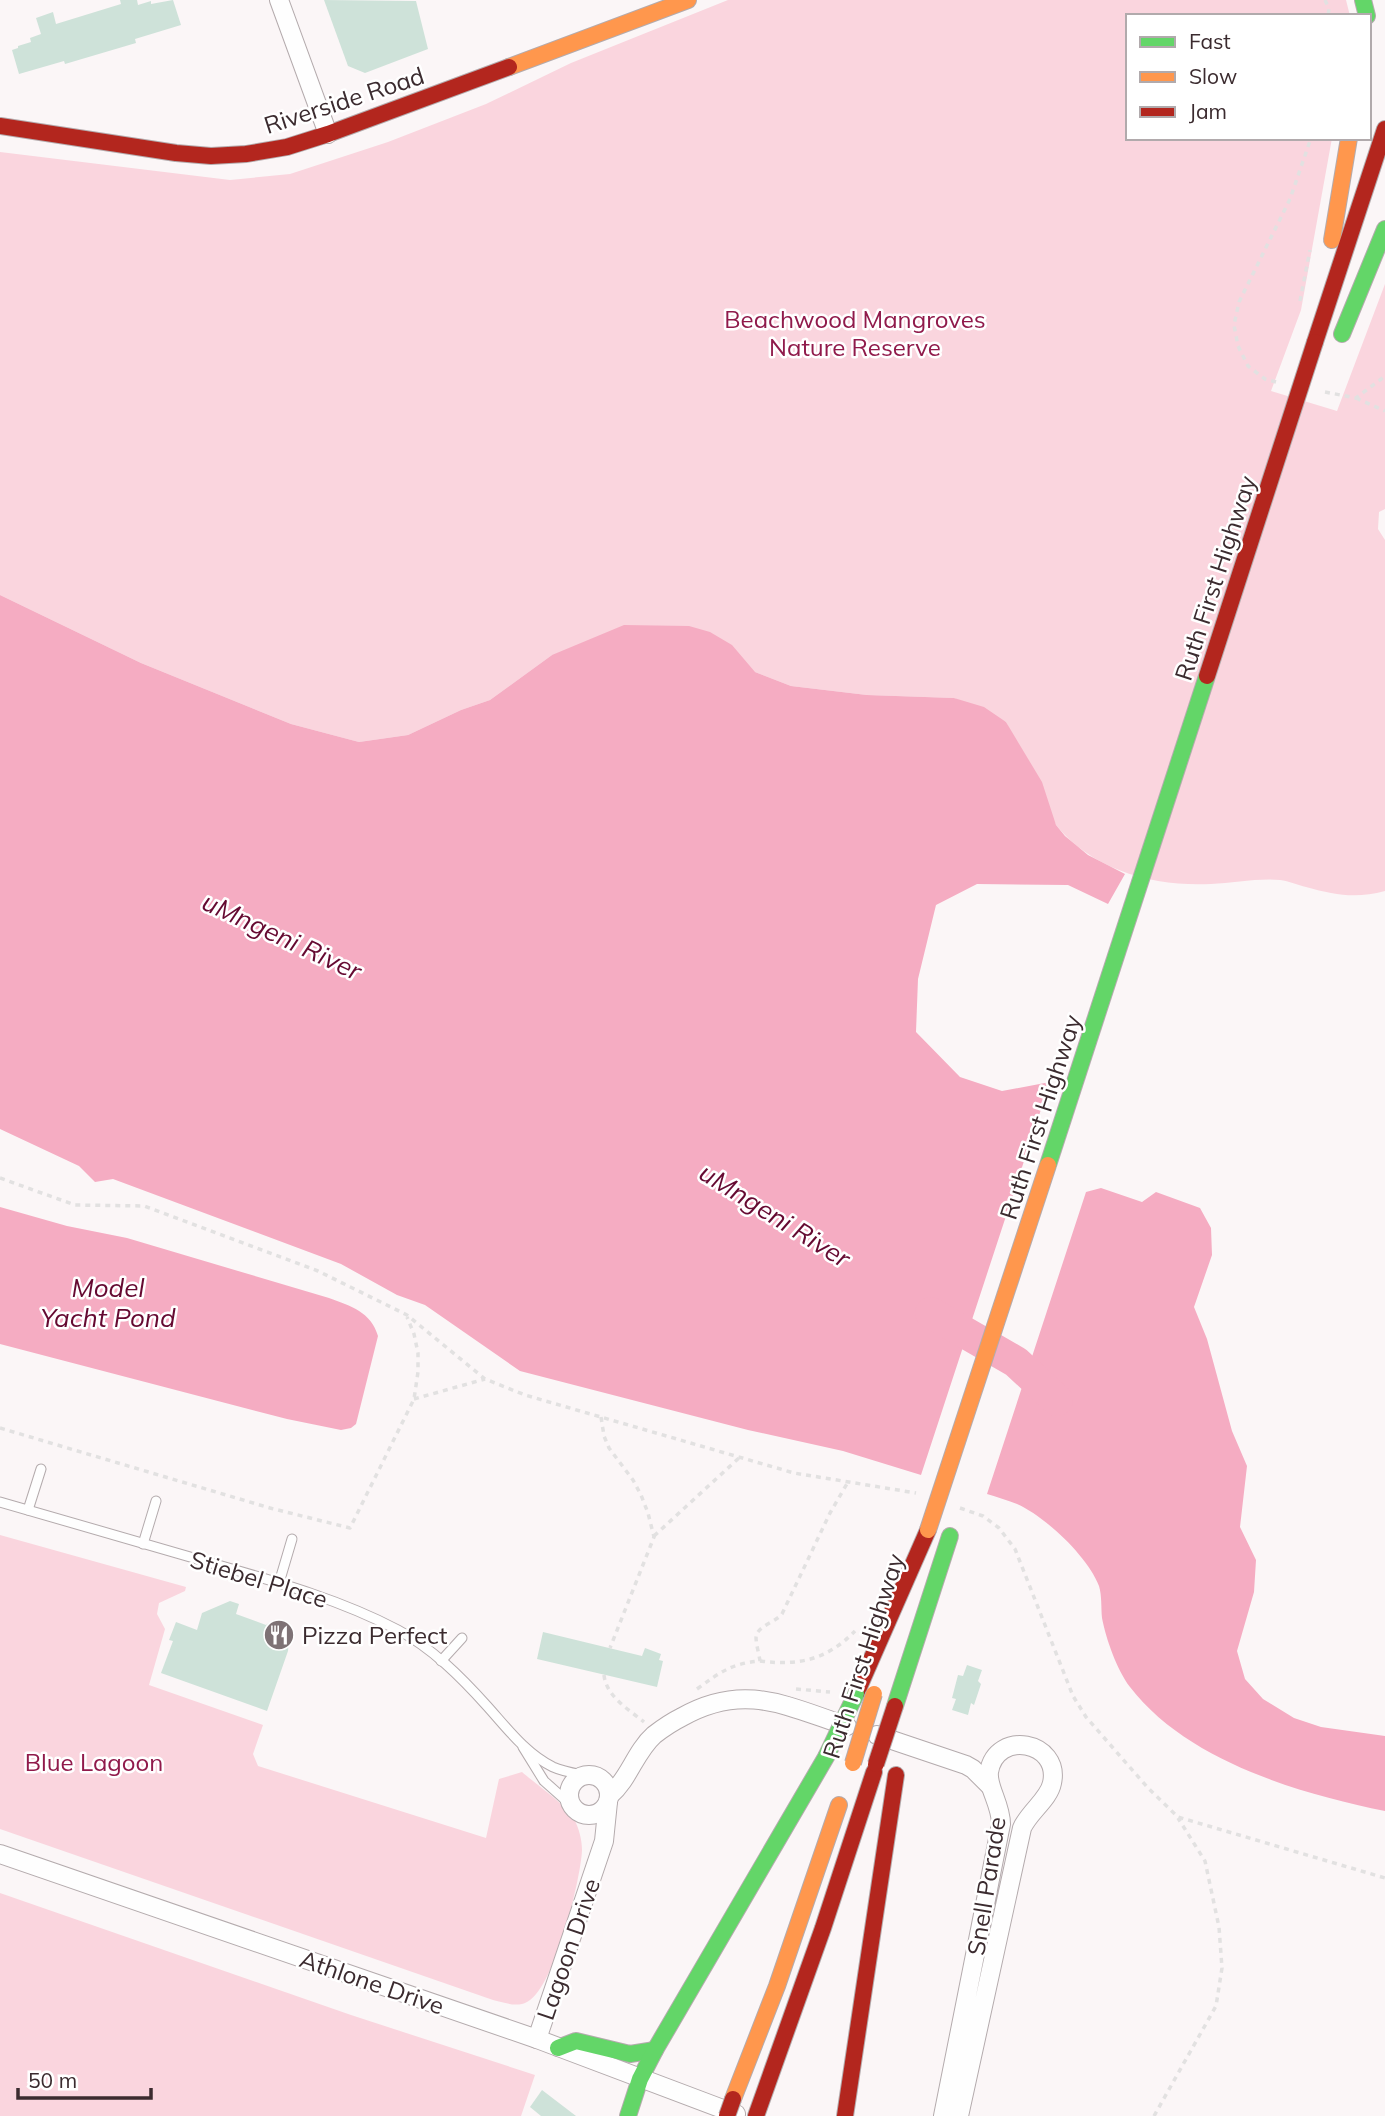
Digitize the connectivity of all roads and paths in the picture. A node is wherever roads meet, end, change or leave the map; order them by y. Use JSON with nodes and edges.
{"nodes":[{"id":1,"x":279,"y":0,"type":"edge"},
{"id":2,"x":688,"y":0,"type":"edge"},
{"id":3,"x":0,"y":125,"type":"edge"},
{"id":4,"x":1385,"y":129,"type":"edge"},
{"id":5,"x":328,"y":134,"type":"junction"},
{"id":6,"x":1310,"y":140,"type":"edge"},
{"id":7,"x":1349,"y":140,"type":"edge"},
{"id":8,"x":1383,"y":222,"type":"edge"},
{"id":9,"x":1317,"y":336,"type":"junction"},
{"id":10,"x":1340,"y":342,"type":"dead end"},
{"id":11,"x":1385,"y":376,"type":"edge"},
{"id":12,"x":1301,"y":387,"type":"junction"},
{"id":13,"x":1356,"y":398,"type":"junction"},
{"id":14,"x":1385,"y":411,"type":"edge"},
{"id":15,"x":0,"y":1178,"type":"edge"},
{"id":16,"x":407,"y":1315,"type":"junction"},
{"id":17,"x":485,"y":1379,"type":"junction"},
{"id":18,"x":414,"y":1399,"type":"junction"},
{"id":19,"x":601,"y":1417,"type":"junction"},
{"id":20,"x":0,"y":1428,"type":"edge"},
{"id":21,"x":740,"y":1457,"type":"junction"},
{"id":22,"x":41,"y":1469,"type":"dead end"},
{"id":23,"x":848,"y":1482,"type":"junction"},
{"id":24,"x":922,"y":1495,"type":"dead end"},
{"id":25,"x":0,"y":1502,"type":"edge"},
{"id":26,"x":156,"y":1502,"type":"dead end"},
{"id":27,"x":28,"y":1510,"type":"junction"},
{"id":28,"x":954,"y":1522,"type":"joint"},
{"id":29,"x":928,"y":1530,"type":"junction"},
{"id":30,"x":654,"y":1537,"type":"junction"},
{"id":31,"x":292,"y":1539,"type":"dead end"},
{"id":32,"x":143,"y":1544,"type":"junction"},
{"id":33,"x":942,"y":1560,"type":"junction"},
{"id":34,"x":279,"y":1583,"type":"junction"},
{"id":35,"x":862,"y":1623,"type":"dead end"},
{"id":36,"x":462,"y":1639,"type":"dead end"},
{"id":37,"x":610,"y":1648,"type":"dead end"},
{"id":38,"x":441,"y":1661,"type":"junction"},
{"id":39,"x":760,"y":1661,"type":"junction"},
{"id":40,"x":604,"y":1675,"type":"dead end"},
{"id":41,"x":918,"y":1686,"type":"dead end"},
{"id":42,"x":697,"y":1689,"type":"dead end"},
{"id":43,"x":910,"y":1724,"type":"dead end"},
{"id":44,"x":654,"y":1735,"type":"junction"},
{"id":45,"x":518,"y":1740,"type":"junction"},
{"id":46,"x":583,"y":1775,"type":"junction"},
{"id":47,"x":990,"y":1786,"type":"junction"},
{"id":48,"x":609,"y":1799,"type":"junction"},
{"id":49,"x":577,"y":1810,"type":"junction"},
{"id":50,"x":1178,"y":1817,"type":"junction"},
{"id":51,"x":0,"y":1854,"type":"edge"},
{"id":52,"x":598,"y":1859,"type":"junction"},
{"id":53,"x":1385,"y":1878,"type":"edge"},
{"id":54,"x":537,"y":2039,"type":"junction"},
{"id":55,"x":558,"y":2048,"type":"junction"},
{"id":56,"x":655,"y":2050,"type":"junction"},
{"id":57,"x":640,"y":2079,"type":"junction"},
{"id":58,"x":758,"y":2112,"type":"edge"},
{"id":59,"x":628,"y":2116,"type":"edge"},
{"id":60,"x":727,"y":2116,"type":"edge"},
{"id":61,"x":741,"y":2116,"type":"edge"},
{"id":62,"x":845,"y":2116,"type":"edge"},
{"id":63,"x":943,"y":2116,"type":"edge"},
{"id":64,"x":959,"y":2116,"type":"edge"},
{"id":65,"x":1154,"y":2116,"type":"edge"}],
"edges":[{"from":1,"to":5,"type":"street"},
{"from":2,"to":5,"type":"main road","name":"Riverside Road"},
{"from":3,"to":5,"type":"main road","name":"Riverside Road"},
{"from":4,"to":9,"type":"main road","name":"Ruth First Highway"},
{"from":6,"to":12,"type":"path"},
{"from":7,"to":9,"type":"main road"},
{"from":8,"to":10,"type":"main road"},
{"from":9,"to":12,"type":"main road","name":"Ruth First Highway","bridge":true},
{"from":11,"to":13,"type":"path"},
{"from":12,"to":13,"type":"path"},
{"from":12,"to":29,"type":"main road","name":"Ruth First Highway","bridge":true},
{"from":13,"to":14,"type":"path"},
{"from":15,"to":16,"type":"path"},
{"from":16,"to":17,"type":"path"},
{"from":16,"to":18,"type":"path"},
{"from":17,"to":18,"type":"path"},
{"from":17,"to":19,"type":"path"},
{"from":18,"to":20,"type":"path"},
{"from":19,"to":21,"type":"path"},
{"from":19,"to":30,"type":"path"},
{"from":21,"to":23,"type":"path"},
{"from":21,"to":30,"type":"path"},
{"from":22,"to":27,"type":"lane"},
{"from":23,"to":24,"type":"path"},
{"from":23,"to":39,"type":"path"},
{"from":25,"to":27,"type":"lane","name":"Stiebel Place"},
{"from":26,"to":32,"type":"lane"},
{"from":27,"to":32,"type":"lane","name":"Stiebel Place"},
{"from":28,"to":33,"type":"main road","name":"Ruth First Highway"},
{"from":28,"to":50,"type":"path"},
{"from":29,"to":56,"type":"main road","bridge":true},
{"from":29,"to":60,"type":"main road","name":"Ruth First Highway","bridge":true},
{"from":30,"to":37,"type":"path"},
{"from":31,"to":34,"type":"lane"},
{"from":32,"to":34,"type":"lane","name":"Stiebel Place"},
{"from":33,"to":41,"type":"main road"},
{"from":33,"to":58,"type":"main road","name":"Ruth First Highway","bridge":true},
{"from":34,"to":38,"type":"lane","name":"Stiebel Place"},
{"from":35,"to":39,"type":"path"},
{"from":36,"to":38,"type":"lane"},
{"from":38,"to":45,"type":"lane","name":"Stiebel Place"},
{"from":39,"to":42,"type":"path"},
{"from":40,"to":44,"type":"path"},
{"from":43,"to":62,"type":"main road"},
{"from":44,"to":47,"type":"street","name":"Lagoon Drive"},
{"from":44,"to":48,"type":"street","name":"Lagoon Drive"},
{"from":45,"to":46,"type":"lane","name":"Stiebel Place"},
{"from":45,"to":49,"type":"lane","name":"Stiebel Place"},
{"from":46,"to":48,"type":"street"},
{"from":46,"to":49,"type":"street"},
{"from":47,"to":63,"type":"street","name":"Snell Parade"},
{"from":47,"to":64,"type":"street","name":"Snell Parade"},
{"from":48,"to":49,"type":"street"},
{"from":48,"to":52,"type":"street","name":"Lagoon Drive"},
{"from":49,"to":52,"type":"street","name":"Lagoon Drive"},
{"from":50,"to":53,"type":"path"},
{"from":50,"to":65,"type":"path"},
{"from":51,"to":54,"type":"street","name":"Athlone Drive"},
{"from":52,"to":54,"type":"street","name":"Lagoon Drive"},
{"from":54,"to":55,"type":"street","name":"Athlone Drive"},
{"from":55,"to":56,"type":"main road"},
{"from":55,"to":57,"type":"street","name":"Athlone Drive"},
{"from":56,"to":57,"type":"main road"},
{"from":57,"to":59,"type":"main road"},
{"from":57,"to":61,"type":"street","name":"Athlone Drive"}]}
